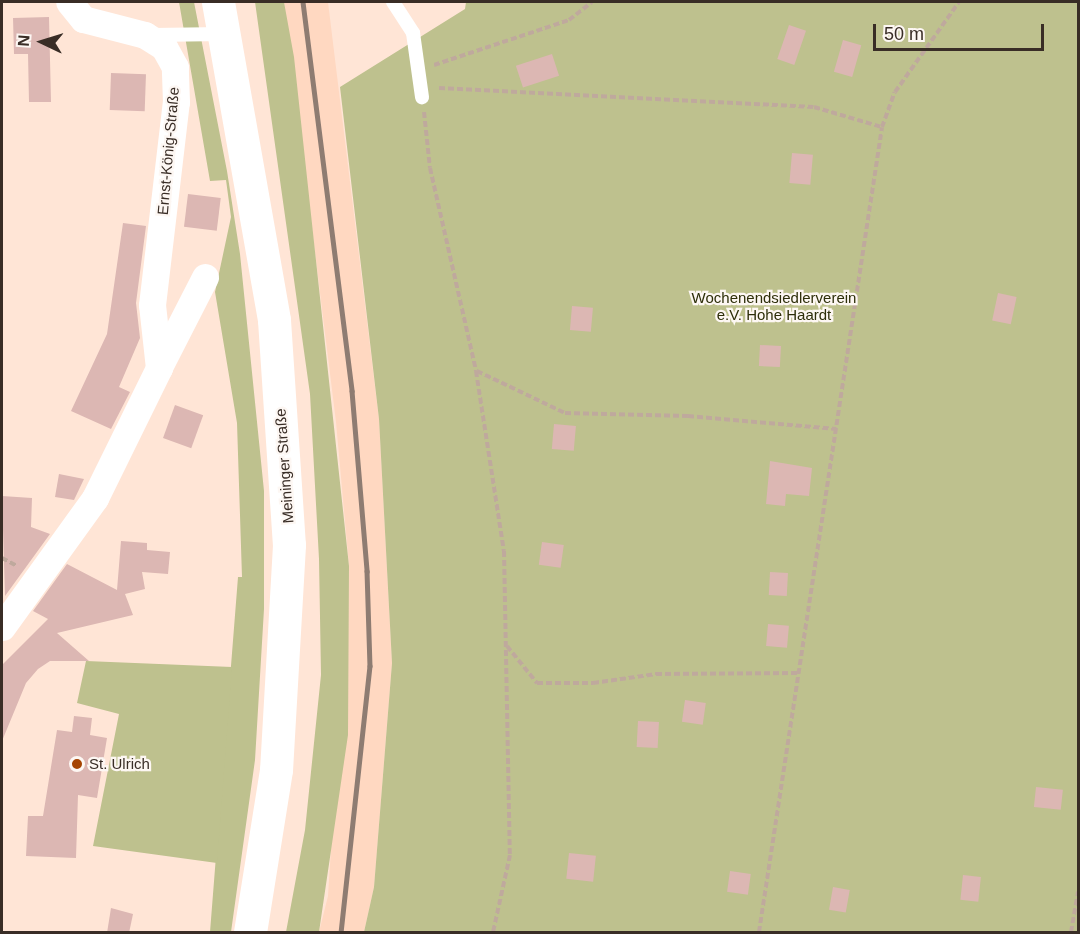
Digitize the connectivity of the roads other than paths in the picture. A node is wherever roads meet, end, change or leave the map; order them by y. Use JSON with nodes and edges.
{"nodes":[{"id":1,"x":69,"y":2,"type":"edge"},
{"id":2,"x":218,"y":2,"type":"edge"},
{"id":3,"x":393,"y":2,"type":"edge"},
{"id":4,"x":224,"y":34,"type":"junction"},
{"id":5,"x":145,"y":35,"type":"junction"},
{"id":6,"x":421,"y":92,"type":"road end"},
{"id":7,"x":205,"y":277,"type":"dead end"},
{"id":8,"x":159,"y":368,"type":"junction"},
{"id":9,"x":2,"y":627,"type":"edge"},
{"id":10,"x":250,"y":933,"type":"edge"}],
"edges":[{"from":1,"to":5,"type":"street","name":"Ernst-König-Straße"},
{"from":2,"to":4,"type":"main road","name":"Meininger Straße"},
{"from":3,"to":6,"type":"lane"},
{"from":4,"to":5,"type":"lane"},
{"from":4,"to":10,"type":"main road","name":"Meininger Straße"},
{"from":5,"to":8,"type":"street","name":"Ernst-König-Straße"},
{"from":7,"to":8,"type":"street"},
{"from":8,"to":9,"type":"street"}]}
